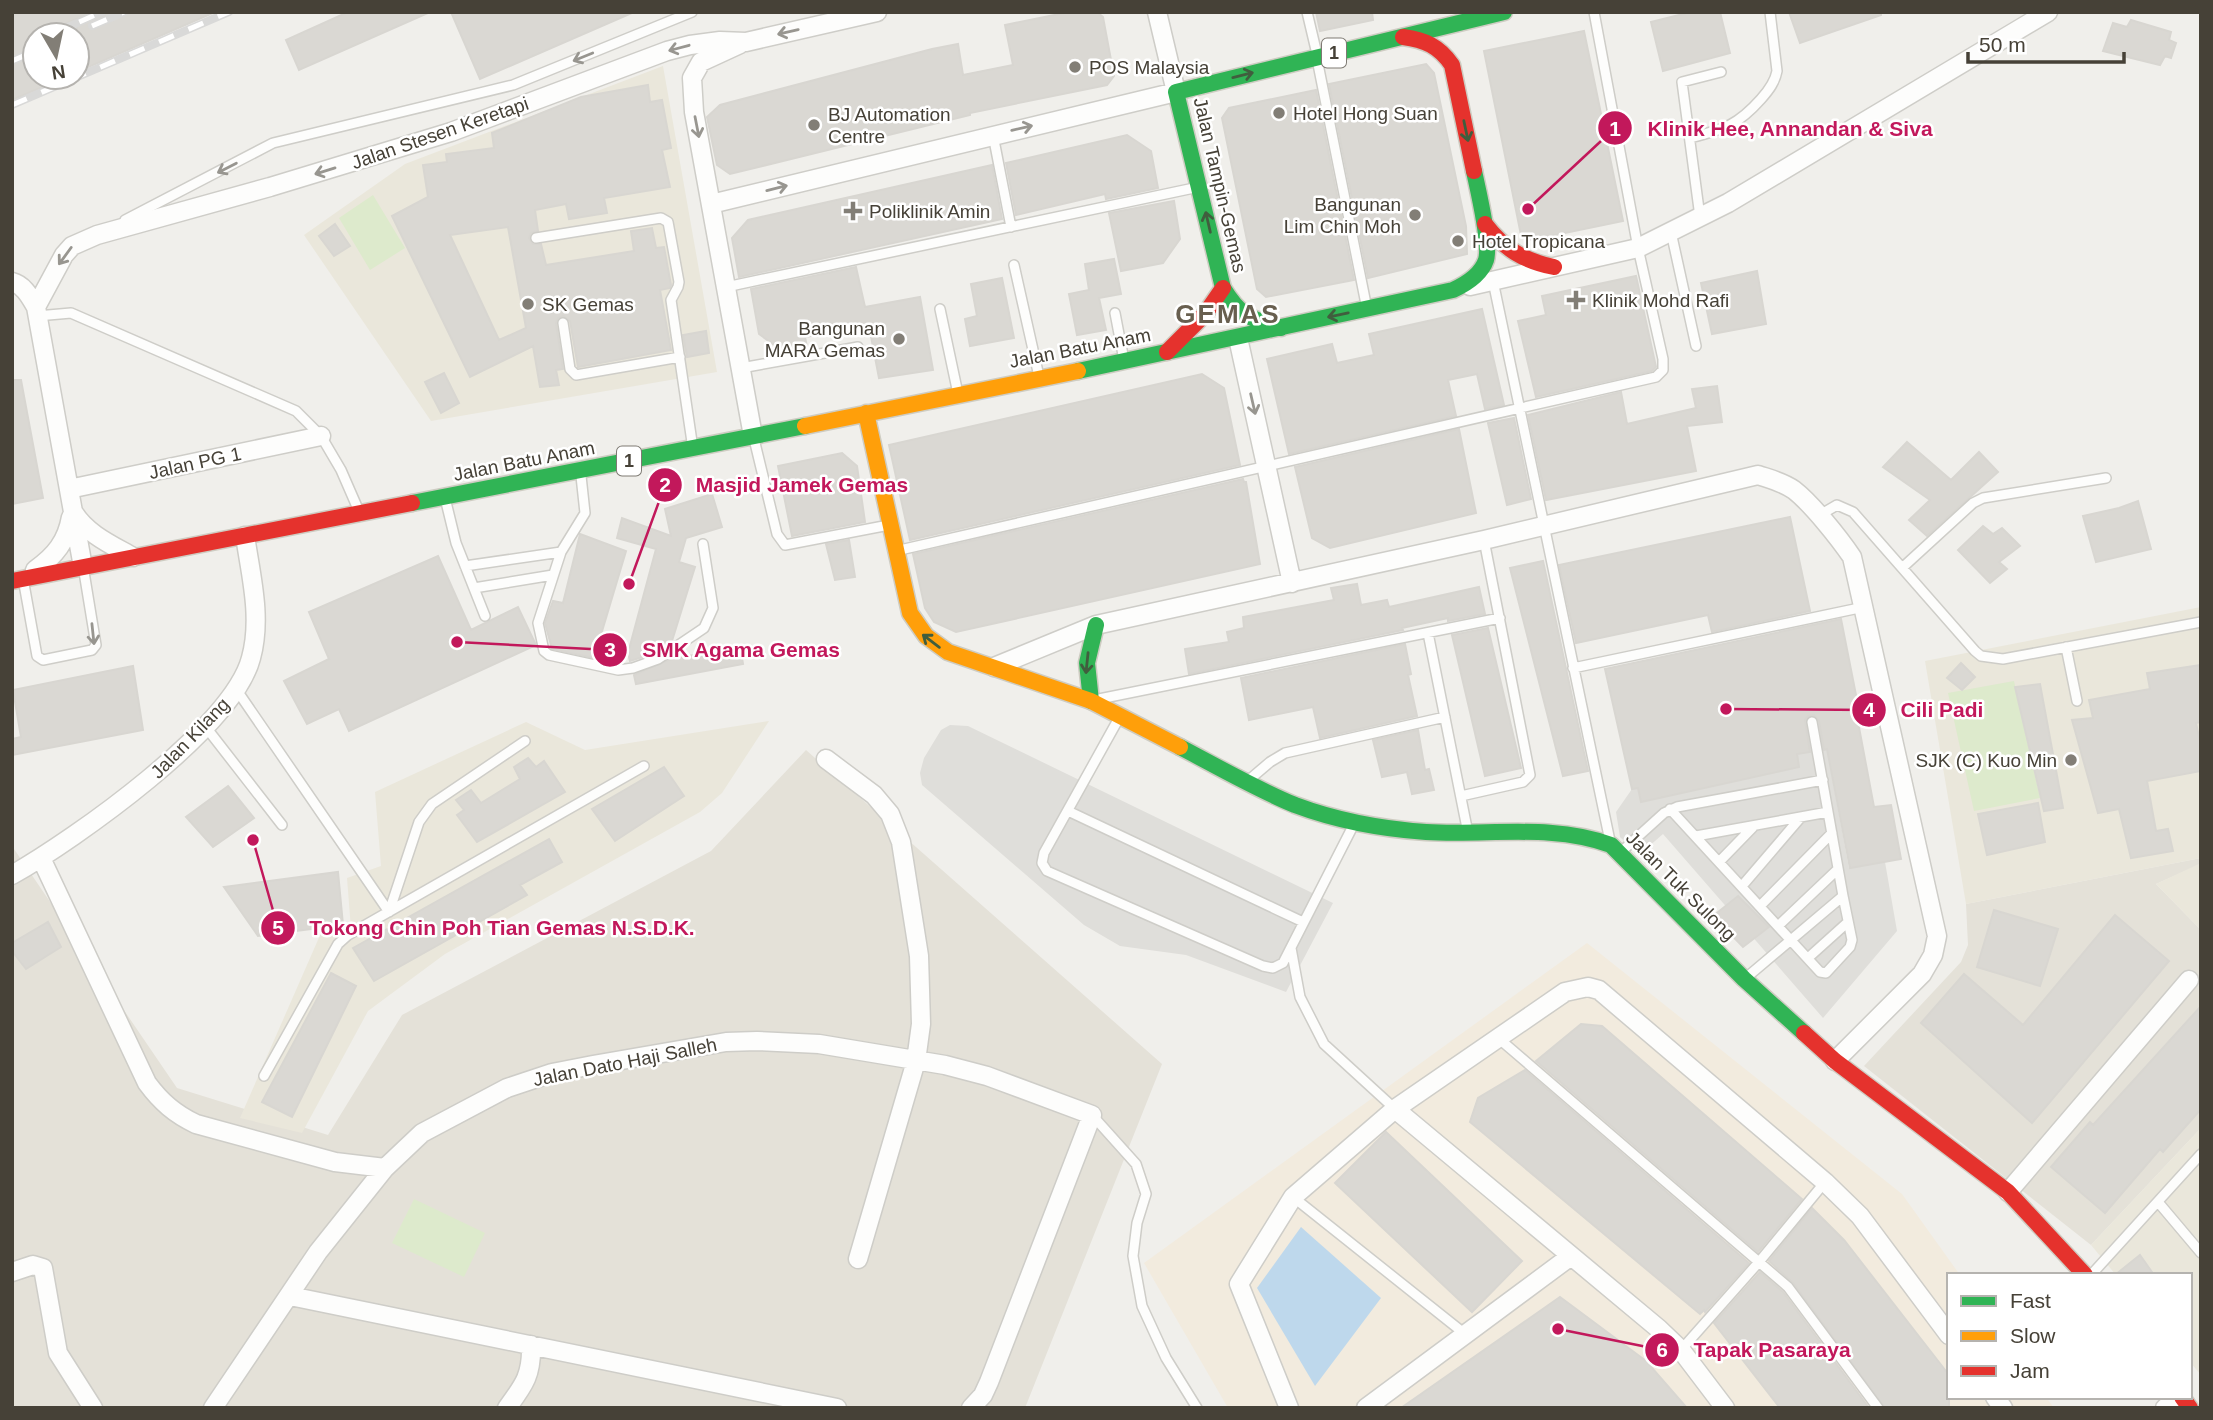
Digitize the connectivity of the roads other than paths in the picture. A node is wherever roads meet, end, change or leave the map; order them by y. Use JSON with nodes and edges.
{"nodes":[{"id":1,"x":692,"y":12,"type":"edge"},
{"id":2,"x":877,"y":12,"type":"edge"},
{"id":3,"x":1157,"y":12,"type":"edge"},
{"id":4,"x":1307,"y":12,"type":"edge"},
{"id":5,"x":1594,"y":12,"type":"edge"},
{"id":6,"x":1770,"y":12,"type":"edge"},
{"id":7,"x":2048,"y":12,"type":"edge"},
{"id":8,"x":1498,"y":14,"type":"edge"},
{"id":9,"x":1402,"y":37,"type":"junction"},
{"id":10,"x":746,"y":42,"type":"junction"},
{"id":11,"x":1317,"y":57,"type":"junction"},
{"id":12,"x":1452,"y":65,"type":"junction"},
{"id":13,"x":1720,"y":72,"type":"dead end"},
{"id":14,"x":1177,"y":92,"type":"junction"},
{"id":15,"x":993,"y":135,"type":"junction"},
{"id":16,"x":1690,"y":138,"type":"junction"},
{"id":17,"x":1199,"y":187,"type":"junction"},
{"id":18,"x":711,"y":204,"type":"junction"},
{"id":19,"x":1700,"y":216,"type":"junction"},
{"id":20,"x":1485,"y":223,"type":"junction"},
{"id":21,"x":1011,"y":227,"type":"junction"},
{"id":22,"x":1671,"y":232,"type":"junction"},
{"id":23,"x":97,"y":235,"type":"junction"},
{"id":24,"x":537,"y":238,"type":"dead end"},
{"id":25,"x":1638,"y":248,"type":"junction"},
{"id":26,"x":1014,"y":265,"type":"dead end"},
{"id":27,"x":1554,"y":267,"type":"junction"},
{"id":28,"x":1493,"y":281,"type":"junction"},
{"id":29,"x":12,"y":282,"type":"edge"},
{"id":30,"x":726,"y":287,"type":"junction"},
{"id":31,"x":1223,"y":288,"type":"junction"},
{"id":32,"x":1453,"y":290,"type":"junction"},
{"id":33,"x":940,"y":309,"type":"dead end"},
{"id":34,"x":1367,"y":309,"type":"junction"},
{"id":35,"x":37,"y":312,"type":"junction"},
{"id":36,"x":1115,"y":313,"type":"dead end"},
{"id":37,"x":563,"y":323,"type":"dead end"},
{"id":38,"x":1281,"y":328,"type":"junction"},
{"id":39,"x":1238,"y":338,"type":"junction"},
{"id":40,"x":1696,"y":346,"type":"dead end"},
{"id":41,"x":858,"y":347,"type":"dead end"},
{"id":42,"x":1167,"y":352,"type":"junction"},
{"id":43,"x":680,"y":357,"type":"junction"},
{"id":44,"x":1124,"y":360,"type":"junction"},
{"id":45,"x":741,"y":368,"type":"junction"},
{"id":46,"x":1040,"y":377,"type":"junction"},
{"id":47,"x":958,"y":394,"type":"junction"},
{"id":48,"x":1519,"y":410,"type":"junction"},
{"id":49,"x":866,"y":413,"type":"junction"},
{"id":50,"x":321,"y":436,"type":"junction"},
{"id":51,"x":753,"y":436,"type":"junction"},
{"id":52,"x":693,"y":448,"type":"junction"},
{"id":53,"x":1267,"y":467,"type":"junction"},
{"id":54,"x":580,"y":471,"type":"junction"},
{"id":55,"x":2106,"y":478,"type":"dead end"},
{"id":56,"x":69,"y":489,"type":"junction"},
{"id":57,"x":446,"y":498,"type":"junction"},
{"id":58,"x":73,"y":510,"type":"junction"},
{"id":59,"x":360,"y":514,"type":"junction"},
{"id":60,"x":1818,"y":516,"type":"junction"},
{"id":61,"x":891,"y":525,"type":"junction"},
{"id":62,"x":1543,"y":526,"type":"junction"},
{"id":63,"x":245,"y":536,"type":"junction"},
{"id":64,"x":1484,"y":540,"type":"junction"},
{"id":65,"x":703,"y":544,"type":"dead end"},
{"id":66,"x":896,"y":551,"type":"junction"},
{"id":67,"x":561,"y":552,"type":"junction"},
{"id":68,"x":134,"y":557,"type":"junction"},
{"id":69,"x":465,"y":566,"type":"junction"},
{"id":70,"x":83,"y":567,"type":"junction"},
{"id":71,"x":1902,"y":568,"type":"junction"},
{"id":72,"x":553,"y":575,"type":"junction"},
{"id":73,"x":17,"y":580,"type":"edge"},
{"id":74,"x":1292,"y":583,"type":"junction"},
{"id":75,"x":474,"y":588,"type":"junction"},
{"id":76,"x":1864,"y":607,"type":"junction"},
{"id":77,"x":485,"y":616,"type":"dead end"},
{"id":78,"x":1500,"y":618,"type":"junction"},
{"id":79,"x":2201,"y":622,"type":"edge"},
{"id":80,"x":1096,"y":625,"type":"junction"},
{"id":81,"x":1428,"y":633,"type":"junction"},
{"id":82,"x":2066,"y":647,"type":"junction"},
{"id":83,"x":994,"y":667,"type":"junction"},
{"id":84,"x":1573,"y":668,"type":"junction"},
{"id":85,"x":236,"y":688,"type":"junction"},
{"id":86,"x":1091,"y":701,"type":"junction"},
{"id":87,"x":2077,"y":701,"type":"dead end"},
{"id":88,"x":1120,"y":717,"type":"junction"},
{"id":89,"x":1445,"y":717,"type":"junction"},
{"id":90,"x":1812,"y":722,"type":"dead end"},
{"id":91,"x":205,"y":726,"type":"junction"},
{"id":92,"x":525,"y":741,"type":"dead end"},
{"id":93,"x":826,"y":759,"type":"dead end"},
{"id":94,"x":644,"y":766,"type":"dead end"},
{"id":95,"x":1822,"y":780,"type":"junction"},
{"id":96,"x":1247,"y":782,"type":"junction"},
{"id":97,"x":1461,"y":796,"type":"junction"},
{"id":98,"x":1670,"y":809,"type":"junction"},
{"id":99,"x":1068,"y":811,"type":"junction"},
{"id":100,"x":1828,"y":812,"type":"junction"},
{"id":101,"x":1801,"y":817,"type":"junction"},
{"id":102,"x":1355,"y":822,"type":"junction"},
{"id":103,"x":282,"y":825,"type":"dead end"},
{"id":104,"x":1754,"y":826,"type":"junction"},
{"id":105,"x":1468,"y":833,"type":"junction"},
{"id":106,"x":1832,"y":833,"type":"junction"},
{"id":107,"x":1696,"y":836,"type":"junction"},
{"id":108,"x":1616,"y":848,"type":"junction"},
{"id":109,"x":41,"y":858,"type":"junction"},
{"id":110,"x":1719,"y":862,"type":"junction"},
{"id":111,"x":1838,"y":869,"type":"junction"},
{"id":112,"x":12,"y":875,"type":"edge"},
{"id":113,"x":1742,"y":886,"type":"junction"},
{"id":114,"x":1843,"y":896,"type":"junction"},
{"id":115,"x":1760,"y":906,"type":"junction"},
{"id":116,"x":389,"y":912,"type":"junction"},
{"id":117,"x":1304,"y":922,"type":"junction"},
{"id":118,"x":1848,"y":922,"type":"junction"},
{"id":119,"x":1778,"y":926,"type":"junction"},
{"id":120,"x":1791,"y":940,"type":"junction"},
{"id":121,"x":1291,"y":947,"type":"junction"},
{"id":122,"x":1808,"y":958,"type":"junction"},
{"id":123,"x":1744,"y":979,"type":"junction"},
{"id":124,"x":2189,"y":980,"type":"dead end"},
{"id":125,"x":1497,"y":1037,"type":"junction"},
{"id":126,"x":916,"y":1060,"type":"junction"},
{"id":127,"x":1835,"y":1061,"type":"junction"},
{"id":128,"x":264,"y":1076,"type":"dead end"},
{"id":129,"x":1395,"y":1109,"type":"junction"},
{"id":130,"x":1091,"y":1115,"type":"junction"},
{"id":131,"x":2201,"y":1154,"type":"edge"},
{"id":132,"x":384,"y":1168,"type":"junction"},
{"id":133,"x":1825,"y":1182,"type":"junction"},
{"id":134,"x":2008,"y":1192,"type":"junction"},
{"id":135,"x":1293,"y":1197,"type":"junction"},
{"id":136,"x":2158,"y":1202,"type":"junction"},
{"id":137,"x":2201,"y":1253,"type":"edge"},
{"id":138,"x":1572,"y":1256,"type":"junction"},
{"id":139,"x":858,"y":1259,"type":"dead end"},
{"id":140,"x":1759,"y":1262,"type":"junction"},
{"id":141,"x":12,"y":1272,"type":"edge"},
{"id":142,"x":2083,"y":1273,"type":"edge"},
{"id":143,"x":2093,"y":1273,"type":"edge"},
{"id":144,"x":290,"y":1296,"type":"junction"},
{"id":145,"x":1947,"y":1332,"type":"edge"},
{"id":146,"x":1465,"y":1334,"type":"junction"},
{"id":147,"x":531,"y":1345,"type":"junction"},
{"id":148,"x":1681,"y":1350,"type":"junction"},
{"id":149,"x":93,"y":1408,"type":"edge"},
{"id":150,"x":213,"y":1408,"type":"edge"},
{"id":151,"x":508,"y":1408,"type":"edge"},
{"id":152,"x":836,"y":1408,"type":"edge"},
{"id":153,"x":971,"y":1408,"type":"edge"},
{"id":154,"x":1197,"y":1408,"type":"edge"},
{"id":155,"x":1289,"y":1408,"type":"edge"},
{"id":156,"x":1366,"y":1408,"type":"edge"},
{"id":157,"x":1725,"y":1408,"type":"edge"},
{"id":158,"x":1878,"y":1408,"type":"edge"}],
"edges":[{"from":1,"to":23,"type":"lane","one_way":true},
{"from":2,"to":10,"type":"street","name":"Jalan Stesen Keretapi","one_way":true},
{"from":3,"to":14,"type":"street"},
{"from":4,"to":11,"type":"lane"},
{"from":5,"to":25,"type":"lane"},
{"from":6,"to":16,"type":"lane"},
{"from":7,"to":19,"type":"street"},
{"from":8,"to":9,"type":"main road","name":"Jalan Tampin-Gemas","number":"1"},
{"from":8,"to":12,"type":"main road","number":"1"},
{"from":9,"to":11,"type":"main road","name":"Jalan Tampin-Gemas","number":"1"},
{"from":9,"to":12,"type":"main road"},
{"from":10,"to":18,"type":"street","one_way":true},
{"from":10,"to":23,"type":"street","name":"Jalan Stesen Keretapi","one_way":true},
{"from":14,"to":11,"type":"main road","name":"Jalan Tampin-Gemas","number":"1","one_way":true},
{"from":11,"to":34,"type":"lane"},
{"from":12,"to":20,"type":"main road","number":"1","one_way":true},
{"from":13,"to":16,"type":"lane"},
{"from":15,"to":14,"type":"street","one_way":true},
{"from":14,"to":17,"type":"main road","name":"Jalan Tampin-Gemas"},
{"from":18,"to":15,"type":"street","one_way":true},
{"from":15,"to":21,"type":"lane"},
{"from":16,"to":19,"type":"lane"},
{"from":17,"to":21,"type":"lane"},
{"from":31,"to":17,"type":"main road","name":"Jalan Tampin-Gemas","one_way":true},
{"from":18,"to":30,"type":"street"},
{"from":19,"to":22,"type":"street"},
{"from":20,"to":27,"type":"main road"},
{"from":20,"to":32,"type":"main road","number":"1"},
{"from":21,"to":30,"type":"lane"},
{"from":22,"to":25,"type":"street"},
{"from":22,"to":40,"type":"lane"},
{"from":23,"to":35,"type":"street","name":"Jalan Stesen Keretapi","one_way":true},
{"from":24,"to":43,"type":"lane"},
{"from":25,"to":27,"type":"street"},
{"from":25,"to":48,"type":"lane"},
{"from":26,"to":46,"type":"lane"},
{"from":27,"to":28,"type":"street"},
{"from":28,"to":32,"type":"street"},
{"from":28,"to":48,"type":"lane"},
{"from":29,"to":35,"type":"street"},
{"from":30,"to":45,"type":"street"},
{"from":31,"to":38,"type":"main road"},
{"from":31,"to":42,"type":"main road"},
{"from":32,"to":34,"type":"main road","number":"1"},
{"from":33,"to":47,"type":"lane"},
{"from":34,"to":38,"type":"main road","number":"1","one_way":true},
{"from":35,"to":50,"type":"lane"},
{"from":35,"to":56,"type":"street"},
{"from":36,"to":44,"type":"lane"},
{"from":37,"to":43,"type":"lane"},
{"from":38,"to":39,"type":"main road","number":"1"},
{"from":39,"to":42,"type":"main road","number":"1"},
{"from":39,"to":53,"type":"street","one_way":true},
{"from":41,"to":45,"type":"lane"},
{"from":42,"to":44,"type":"main road","name":"Jalan Batu Anam","number":"1"},
{"from":43,"to":52,"type":"lane"},
{"from":44,"to":46,"type":"main road","name":"Jalan Batu Anam","number":"1"},
{"from":45,"to":51,"type":"street"},
{"from":46,"to":47,"type":"main road","name":"Jalan Batu Anam","number":"1"},
{"from":47,"to":49,"type":"main road","name":"Jalan Batu Anam","number":"1"},
{"from":48,"to":53,"type":"lane"},
{"from":48,"to":62,"type":"lane"},
{"from":49,"to":51,"type":"main road","name":"Jalan Batu Anam","number":"1"},
{"from":49,"to":61,"type":"main road","name":"Jalan Tuk Sulong"},
{"from":50,"to":56,"type":"street","name":"Jalan PG 1"},
{"from":50,"to":59,"type":"lane"},
{"from":51,"to":52,"type":"main road","name":"Jalan Batu Anam","number":"1"},
{"from":51,"to":61,"type":"lane"},
{"from":52,"to":54,"type":"main road","name":"Jalan Batu Anam","number":"1"},
{"from":53,"to":66,"type":"lane"},
{"from":53,"to":74,"type":"street"},
{"from":54,"to":57,"type":"main road","name":"Jalan Batu Anam","number":"1"},
{"from":54,"to":67,"type":"lane"},
{"from":55,"to":71,"type":"lane"},
{"from":56,"to":58,"type":"street"},
{"from":57,"to":59,"type":"main road","name":"Jalan Batu Anam","number":"1"},
{"from":57,"to":69,"type":"lane"},
{"from":58,"to":68,"type":"street"},
{"from":58,"to":70,"type":"street"},
{"from":58,"to":73,"type":"street"},
{"from":59,"to":63,"type":"main road","name":"Jalan Batu Anam","number":"1"},
{"from":60,"to":62,"type":"street"},
{"from":60,"to":71,"type":"lane"},
{"from":60,"to":76,"type":"street"},
{"from":61,"to":66,"type":"main road","name":"Jalan Tuk Sulong"},
{"from":62,"to":64,"type":"street"},
{"from":62,"to":84,"type":"lane"},
{"from":63,"to":68,"type":"main road","name":"Jalan Batu Anam","number":"1"},
{"from":63,"to":85,"type":"street","name":"Jalan Kilang"},
{"from":64,"to":74,"type":"street"},
{"from":64,"to":78,"type":"lane"},
{"from":65,"to":72,"type":"lane"},
{"from":83,"to":66,"type":"main road","name":"Jalan Tuk Sulong","one_way":true},
{"from":67,"to":69,"type":"lane"},
{"from":67,"to":72,"type":"lane"},
{"from":68,"to":70,"type":"main road","name":"Jalan Batu Anam","number":"1"},
{"from":69,"to":75,"type":"lane"},
{"from":70,"to":73,"type":"main road","name":"Jalan Batu Anam","number":"1"},
{"from":70,"to":73,"type":"lane","one_way":true},
{"from":71,"to":82,"type":"lane"},
{"from":72,"to":75,"type":"lane"},
{"from":74,"to":80,"type":"street"},
{"from":75,"to":77,"type":"lane"},
{"from":76,"to":84,"type":"lane"},
{"from":76,"to":127,"type":"street"},
{"from":78,"to":81,"type":"lane"},
{"from":78,"to":97,"type":"lane"},
{"from":79,"to":82,"type":"lane"},
{"from":80,"to":83,"type":"street"},
{"from":80,"to":86,"type":"main road","one_way":true},
{"from":81,"to":86,"type":"lane"},
{"from":81,"to":89,"type":"lane"},
{"from":82,"to":87,"type":"lane"},
{"from":83,"to":86,"type":"main road","name":"Jalan Tuk Sulong"},
{"from":84,"to":108,"type":"lane"},
{"from":85,"to":91,"type":"street","name":"Jalan Kilang"},
{"from":85,"to":116,"type":"lane"},
{"from":86,"to":88,"type":"main road","name":"Jalan Tuk Sulong"},
{"from":88,"to":96,"type":"main road","name":"Jalan Tuk Sulong"},
{"from":88,"to":99,"type":"lane"},
{"from":89,"to":96,"type":"lane"},
{"from":89,"to":97,"type":"lane"},
{"from":90,"to":95,"type":"lane"},
{"from":91,"to":103,"type":"lane"},
{"from":91,"to":109,"type":"street","name":"Jalan Kilang"},
{"from":92,"to":116,"type":"lane"},
{"from":93,"to":126,"type":"street"},
{"from":94,"to":116,"type":"lane"},
{"from":95,"to":98,"type":"lane"},
{"from":95,"to":100,"type":"lane"},
{"from":96,"to":102,"type":"main road","name":"Jalan Tuk Sulong"},
{"from":97,"to":105,"type":"lane"},
{"from":98,"to":107,"type":"lane"},
{"from":98,"to":108,"type":"lane"},
{"from":99,"to":117,"type":"lane"},
{"from":99,"to":121,"type":"lane"},
{"from":100,"to":101,"type":"lane"},
{"from":100,"to":106,"type":"lane"},
{"from":101,"to":104,"type":"lane"},
{"from":101,"to":113,"type":"lane"},
{"from":102,"to":105,"type":"main road","name":"Jalan Tuk Sulong"},
{"from":102,"to":117,"type":"lane"},
{"from":104,"to":107,"type":"lane"},
{"from":104,"to":110,"type":"lane"},
{"from":105,"to":108,"type":"main road","name":"Jalan Tuk Sulong"},
{"from":106,"to":111,"type":"lane"},
{"from":106,"to":115,"type":"lane"},
{"from":107,"to":110,"type":"lane"},
{"from":108,"to":123,"type":"main road","name":"Jalan Tuk Sulong"},
{"from":109,"to":112,"type":"street","name":"Jalan Kilang"},
{"from":109,"to":132,"type":"street"},
{"from":110,"to":113,"type":"lane"},
{"from":111,"to":114,"type":"lane"},
{"from":111,"to":119,"type":"lane"},
{"from":113,"to":115,"type":"lane"},
{"from":114,"to":118,"type":"lane"},
{"from":114,"to":120,"type":"lane"},
{"from":115,"to":119,"type":"lane"},
{"from":116,"to":128,"type":"lane"},
{"from":117,"to":121,"type":"lane"},
{"from":118,"to":122,"type":"lane"},
{"from":118,"to":122,"type":"lane"},
{"from":119,"to":120,"type":"lane"},
{"from":120,"to":122,"type":"lane"},
{"from":120,"to":123,"type":"lane"},
{"from":121,"to":129,"type":"lane"},
{"from":123,"to":127,"type":"main road","name":"Jalan Tuk Sulong"},
{"from":124,"to":134,"type":"street"},
{"from":125,"to":129,"type":"street"},
{"from":125,"to":133,"type":"street"},
{"from":125,"to":140,"type":"lane"},
{"from":126,"to":130,"type":"street","name":"Jalan Dato Haji Salleh"},
{"from":126,"to":132,"type":"street","name":"Jalan Dato Haji Salleh"},
{"from":126,"to":139,"type":"street"},
{"from":127,"to":134,"type":"main road","name":"Jalan Tuk Sulong"},
{"from":129,"to":135,"type":"street"},
{"from":129,"to":138,"type":"street"},
{"from":130,"to":153,"type":"street"},
{"from":130,"to":154,"type":"lane"},
{"from":131,"to":136,"type":"lane"},
{"from":132,"to":144,"type":"street","name":"Jalan Dato Haji Salleh"},
{"from":133,"to":140,"type":"lane"},
{"from":133,"to":145,"type":"street"},
{"from":134,"to":142,"type":"main road","name":"Jalan Tuk Sulong"},
{"from":135,"to":146,"type":"lane"},
{"from":135,"to":155,"type":"street"},
{"from":136,"to":137,"type":"lane"},
{"from":136,"to":143,"type":"lane"},
{"from":138,"to":146,"type":"street"},
{"from":138,"to":148,"type":"street"},
{"from":140,"to":148,"type":"lane"},
{"from":140,"to":158,"type":"lane"},
{"from":141,"to":149,"type":"street"},
{"from":144,"to":147,"type":"street"},
{"from":144,"to":150,"type":"street","name":"Jalan Dato Haji Salleh"},
{"from":146,"to":156,"type":"street"},
{"from":147,"to":151,"type":"street"},
{"from":147,"to":152,"type":"street"},
{"from":148,"to":157,"type":"street"}]}
